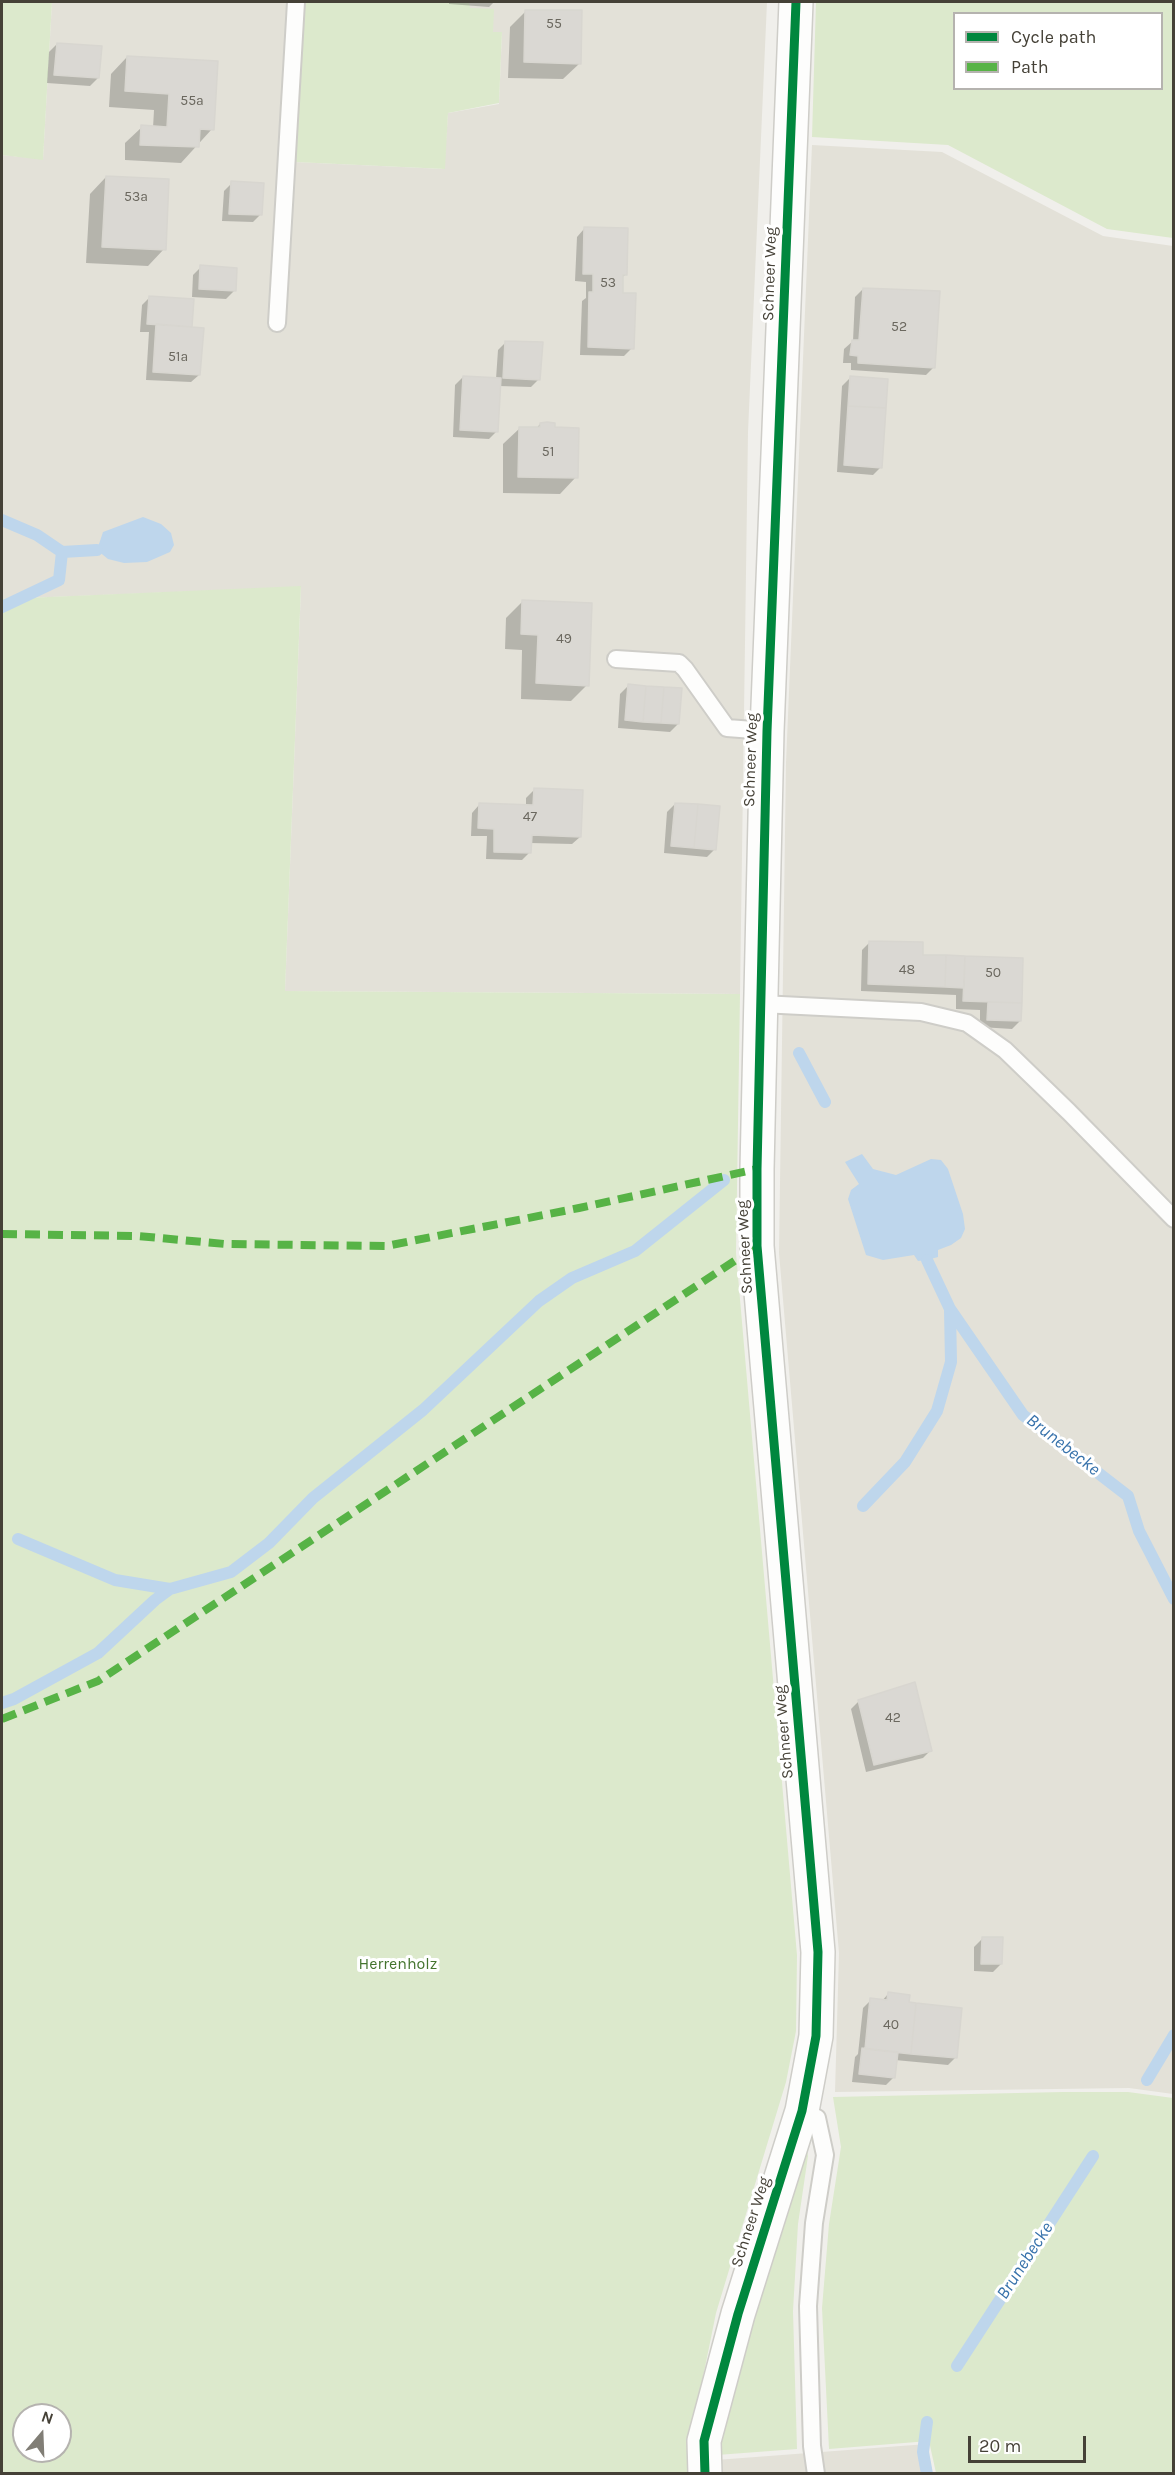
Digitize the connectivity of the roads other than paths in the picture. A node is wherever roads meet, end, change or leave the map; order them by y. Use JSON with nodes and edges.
{"nodes":[{"id":1,"x":296,"y":2,"type":"edge"},
{"id":2,"x":796,"y":2,"type":"edge"},
{"id":3,"x":277,"y":323,"type":"dead end"},
{"id":4,"x":616,"y":659,"type":"dead end"},
{"id":5,"x":767,"y":731,"type":"junction"},
{"id":6,"x":761,"y":1004,"type":"junction"},
{"id":7,"x":1173,"y":1219,"type":"edge"},
{"id":8,"x":802,"y":2111,"type":"junction"},
{"id":9,"x":705,"y":2474,"type":"edge"},
{"id":10,"x":816,"y":2474,"type":"edge"}],
"edges":[{"from":1,"to":3,"type":"lane"},
{"from":2,"to":5,"type":"street","name":"Schneer Weg"},
{"from":4,"to":5,"type":"lane"},
{"from":5,"to":6,"type":"street","name":"Schneer Weg"},
{"from":6,"to":7,"type":"lane"},
{"from":6,"to":8,"type":"street","name":"Schneer Weg"},
{"from":8,"to":9,"type":"street","name":"Schneer Weg"},
{"from":8,"to":10,"type":"lane"}]}
